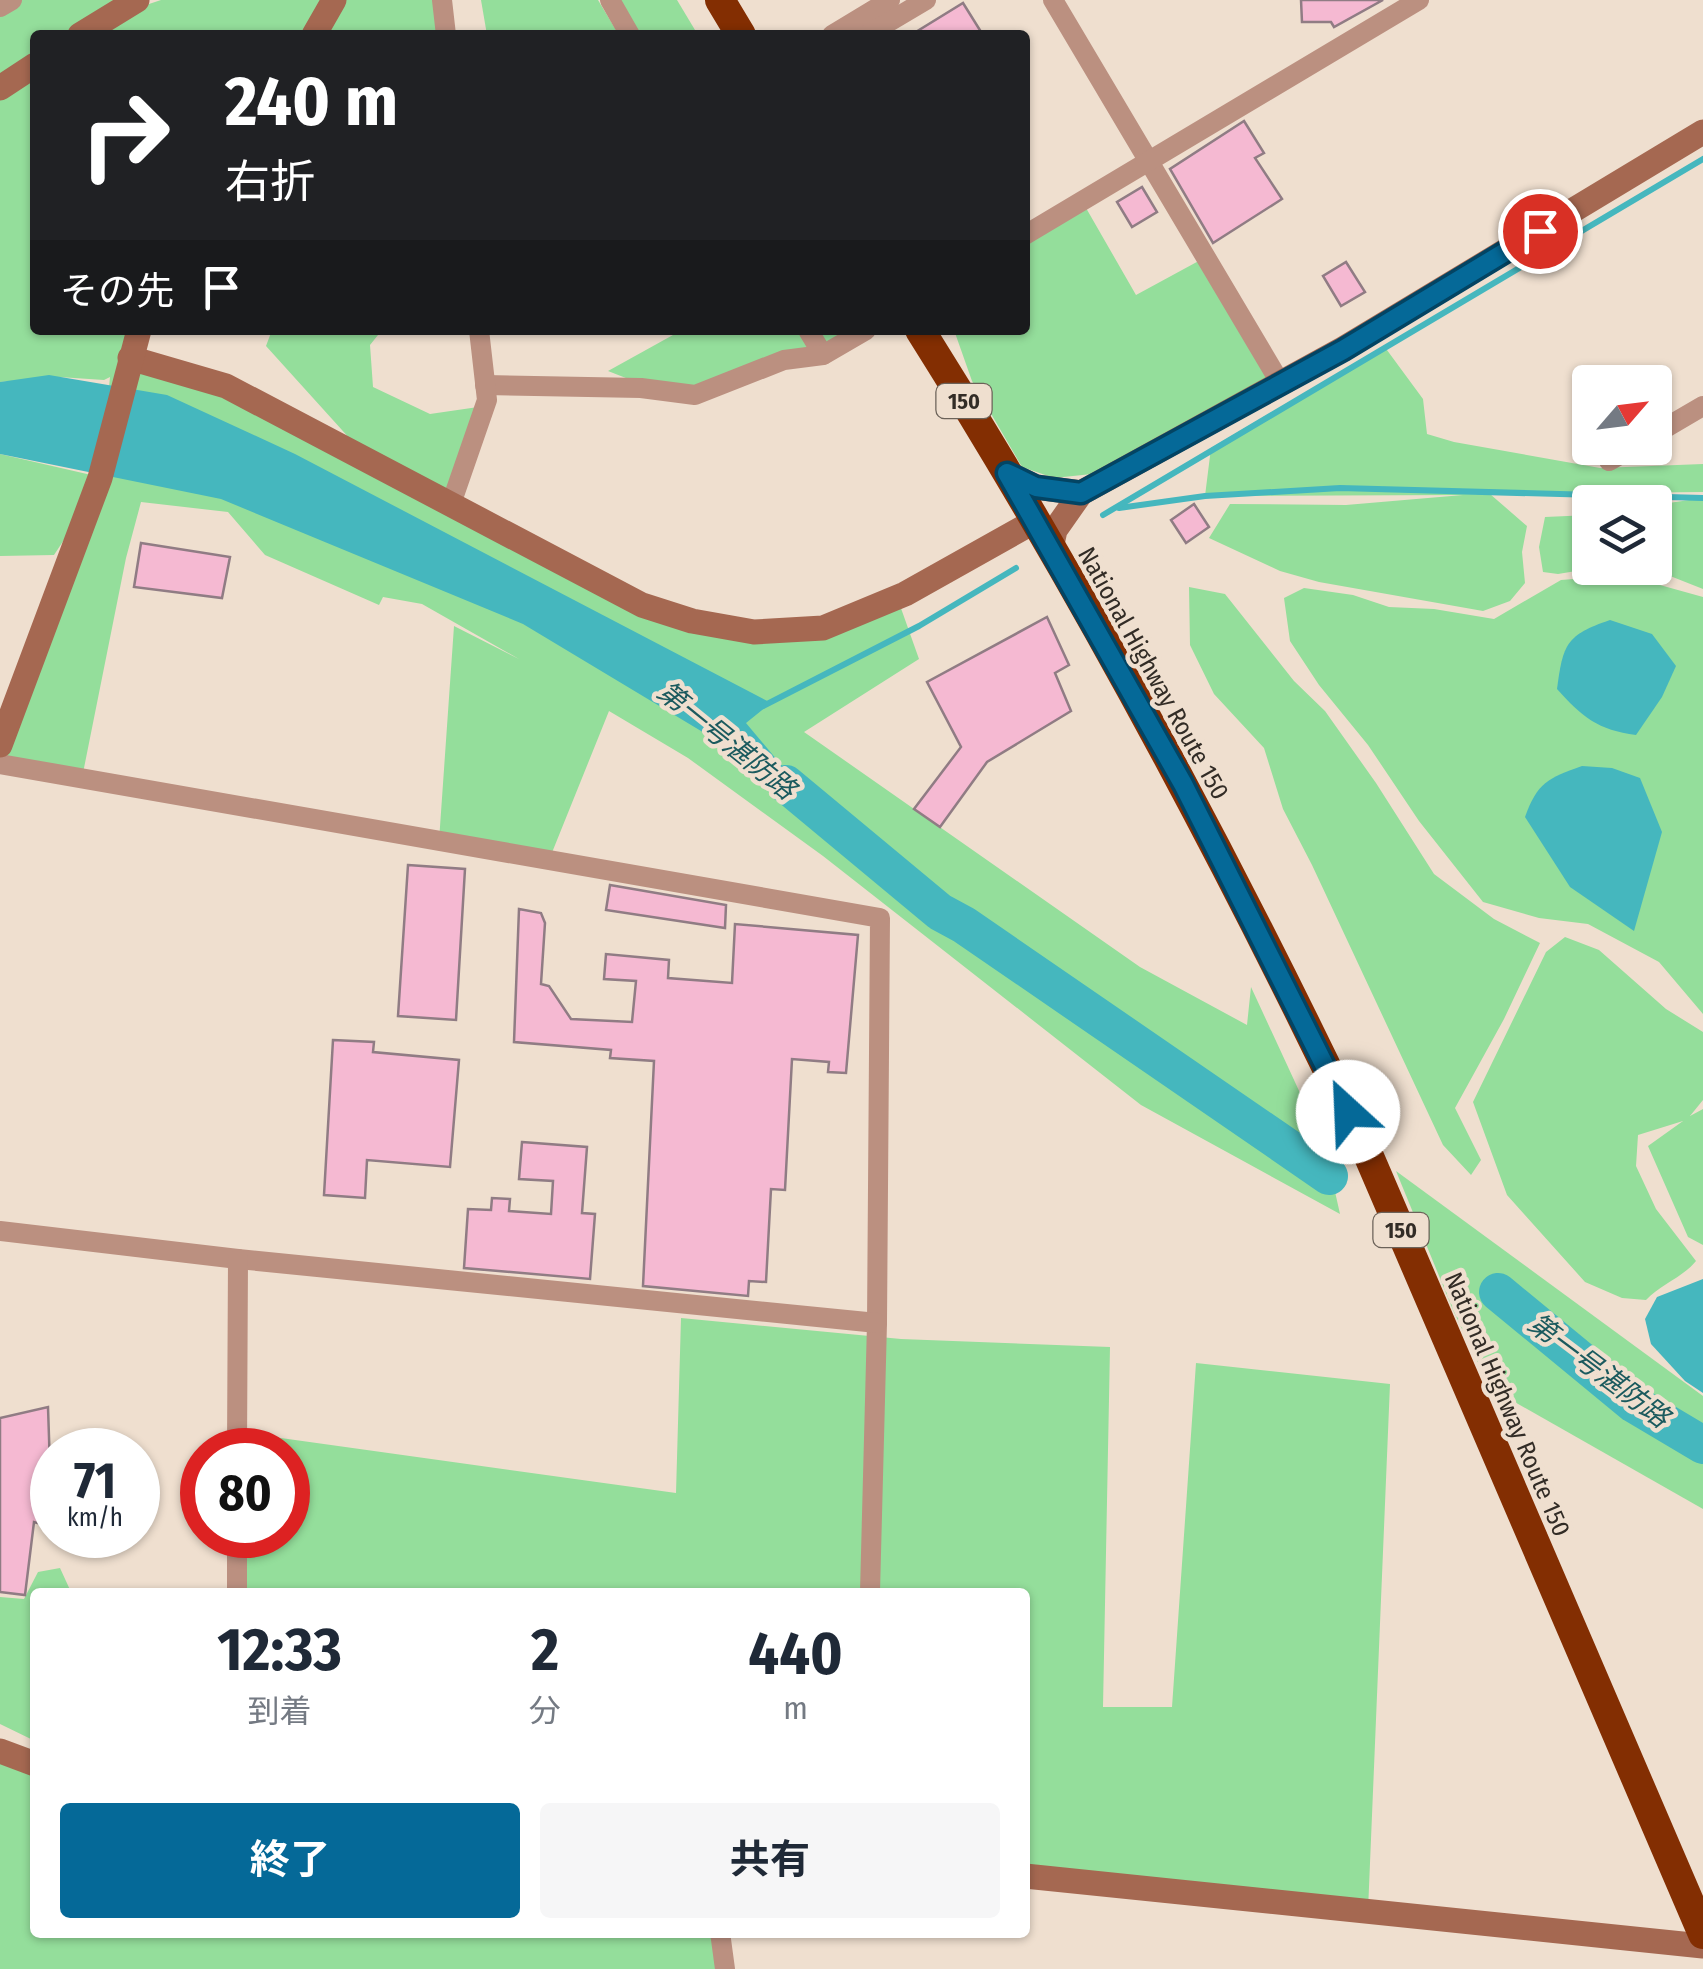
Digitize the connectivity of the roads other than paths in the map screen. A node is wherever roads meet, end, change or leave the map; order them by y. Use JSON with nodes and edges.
{"nodes":[{"id":1,"x":12,"y":0,"type":"edge"},
{"id":2,"x":136,"y":0,"type":"edge"},
{"id":3,"x":334,"y":0,"type":"edge"},
{"id":4,"x":442,"y":0,"type":"edge"},
{"id":5,"x":610,"y":0,"type":"edge"},
{"id":6,"x":720,"y":0,"type":"edge"},
{"id":7,"x":890,"y":0,"type":"edge"},
{"id":8,"x":926,"y":0,"type":"edge"},
{"id":9,"x":1052,"y":0,"type":"edge"},
{"id":10,"x":1419,"y":0,"type":"edge"},
{"id":11,"x":0,"y":6,"type":"edge"},
{"id":12,"x":88,"y":30,"type":"edge"},
{"id":13,"x":317,"y":30,"type":"edge"},
{"id":14,"x":445,"y":30,"type":"edge"},
{"id":15,"x":627,"y":30,"type":"edge"},
{"id":16,"x":738,"y":30,"type":"edge"},
{"id":17,"x":840,"y":30,"type":"edge"},
{"id":18,"x":875,"y":30,"type":"edge"},
{"id":19,"x":30,"y":68,"type":"edge"},
{"id":20,"x":0,"y":88,"type":"edge"},
{"id":21,"x":1703,"y":132,"type":"edge"},
{"id":22,"x":1148,"y":161,"type":"junction"},
{"id":23,"x":1030,"y":232,"type":"edge"},
{"id":24,"x":138,"y":335,"type":"edge"},
{"id":25,"x":481,"y":335,"type":"edge"},
{"id":26,"x":811,"y":335,"type":"edge"},
{"id":27,"x":857,"y":335,"type":"edge"},
{"id":28,"x":923,"y":335,"type":"edge"},
{"id":29,"x":823,"y":355,"type":"junction"},
{"id":30,"x":130,"y":358,"type":"junction"},
{"id":31,"x":1281,"y":384,"type":"junction"},
{"id":32,"x":486,"y":385,"type":"junction"},
{"id":33,"x":1703,"y":406,"type":"edge"},
{"id":34,"x":1672,"y":424,"type":"edge"},
{"id":35,"x":1007,"y":473,"type":"junction"},
{"id":36,"x":1081,"y":493,"type":"junction"},
{"id":37,"x":451,"y":504,"type":"junction"},
{"id":38,"x":1036,"y":521,"type":"junction"},
{"id":39,"x":1051,"y":549,"type":"junction"},
{"id":40,"x":0,"y":745,"type":"edge"},
{"id":41,"x":0,"y":764,"type":"edge"},
{"id":42,"x":0,"y":1232,"type":"edge"},
{"id":43,"x":238,"y":1259,"type":"junction"},
{"id":44,"x":877,"y":1323,"type":"junction"},
{"id":45,"x":237,"y":1428,"type":"edge"},
{"id":46,"x":237,"y":1558,"type":"edge"},
{"id":47,"x":236,"y":1588,"type":"edge"},
{"id":48,"x":870,"y":1588,"type":"edge"},
{"id":49,"x":0,"y":1751,"type":"edge"},
{"id":50,"x":30,"y":1762,"type":"edge"},
{"id":51,"x":1030,"y":1877,"type":"edge"},
{"id":52,"x":1703,"y":1934,"type":"edge"},
{"id":53,"x":721,"y":1938,"type":"edge"},
{"id":54,"x":1703,"y":1946,"type":"edge"},
{"id":55,"x":725,"y":1969,"type":"edge"}],
"edges":[{"from":1,"to":11,"type":"street"},
{"from":2,"to":12,"type":"street"},
{"from":3,"to":13,"type":"street"},
{"from":4,"to":14,"type":"street"},
{"from":5,"to":15,"type":"street"},
{"from":6,"to":16,"type":"highway"},
{"from":7,"to":17,"type":"street"},
{"from":8,"to":18,"type":"street"},
{"from":9,"to":22,"type":"street"},
{"from":10,"to":22,"type":"street"},
{"from":19,"to":20,"type":"street"},
{"from":21,"to":31,"type":"street"},
{"from":22,"to":23,"type":"street"},
{"from":22,"to":31,"type":"street"},
{"from":24,"to":30,"type":"street"},
{"from":25,"to":32,"type":"street"},
{"from":26,"to":29,"type":"street"},
{"from":27,"to":29,"type":"street"},
{"from":28,"to":35,"type":"highway","name":"National Highway Route 150","number":"150"},
{"from":29,"to":32,"type":"street"},
{"from":30,"to":37,"type":"street"},
{"from":30,"to":40,"type":"street"},
{"from":31,"to":36,"type":"street"},
{"from":32,"to":37,"type":"street"},
{"from":33,"to":34,"type":"street"},
{"from":35,"to":36,"type":"street"},
{"from":35,"to":38,"type":"highway","name":"National Highway Route 150","number":"150"},
{"from":36,"to":39,"type":"street"},
{"from":37,"to":38,"type":"street"},
{"from":38,"to":39,"type":"highway","name":"National Highway Route 150","number":"150"},
{"from":39,"to":52,"type":"highway","name":"National Highway Route 150","number":"150"},
{"from":41,"to":44,"type":"street"},
{"from":42,"to":43,"type":"street"},
{"from":43,"to":44,"type":"street"},
{"from":43,"to":45,"type":"street"},
{"from":44,"to":48,"type":"street"},
{"from":46,"to":47,"type":"street"},
{"from":49,"to":50,"type":"street"},
{"from":51,"to":54,"type":"street"},
{"from":53,"to":55,"type":"street"}]}
